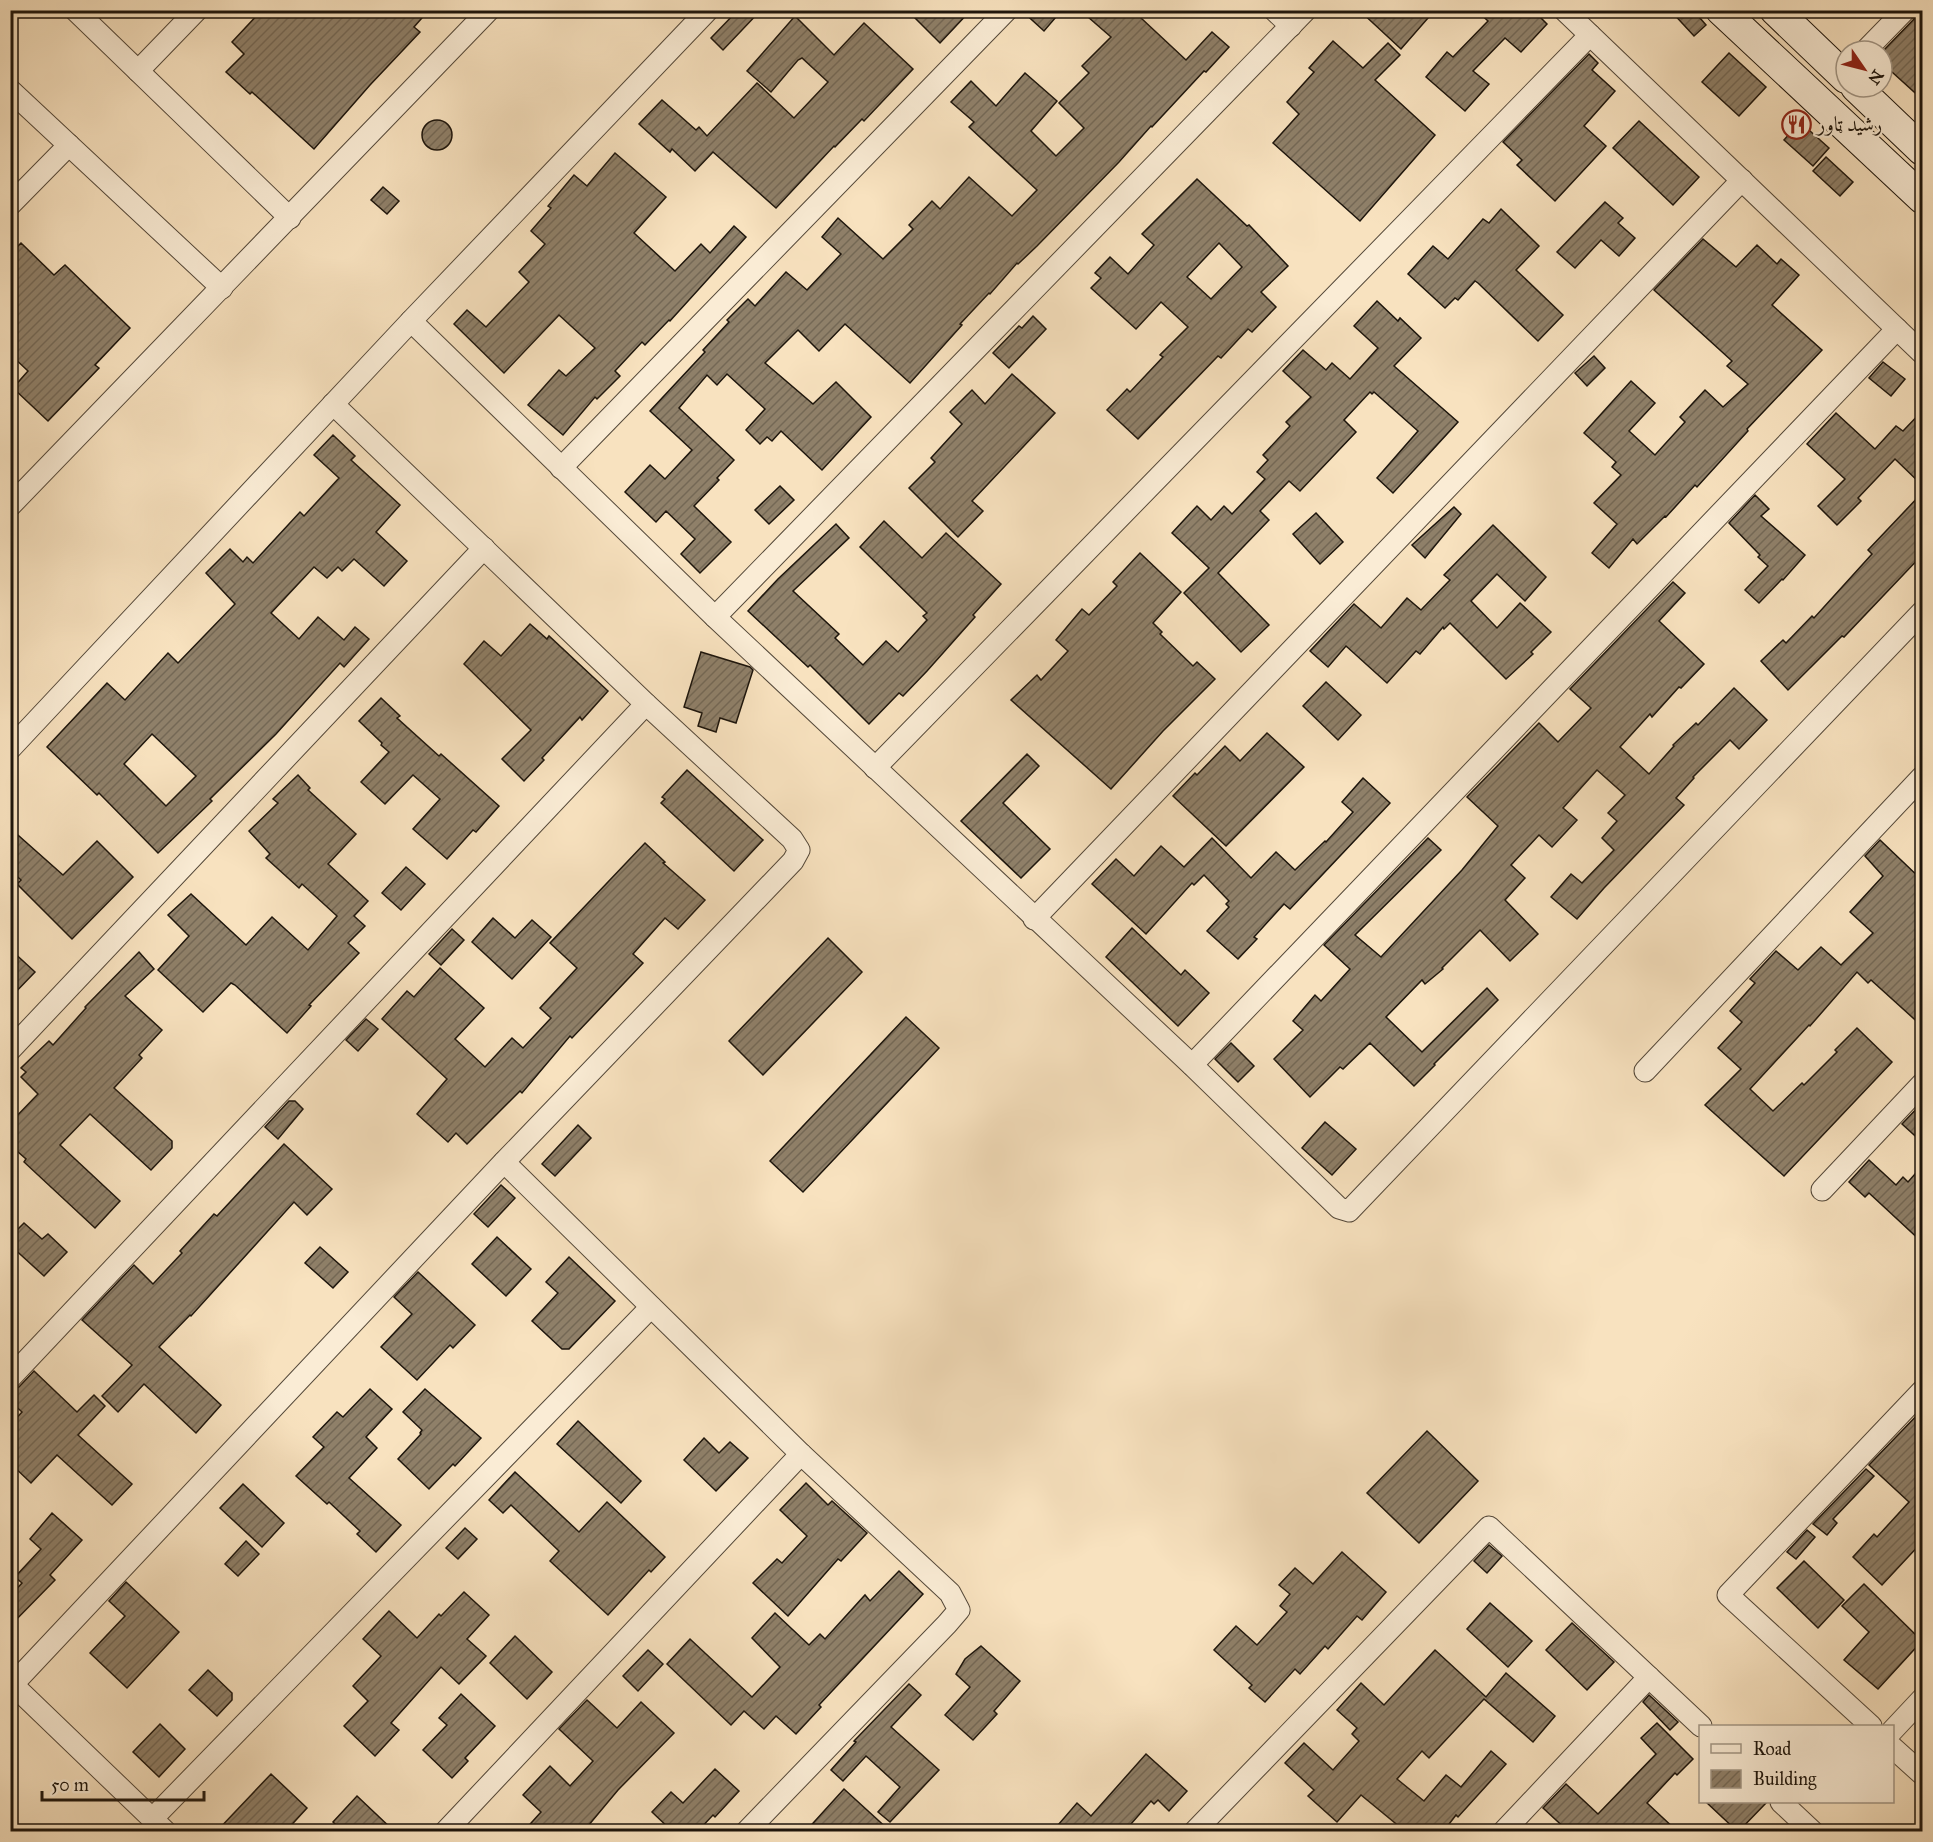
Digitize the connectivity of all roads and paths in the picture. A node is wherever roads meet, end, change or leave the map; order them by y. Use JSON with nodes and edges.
{"nodes":[{"id":1,"x":75,"y":10,"type":"edge"},
{"id":2,"x":197,"y":10,"type":"edge"},
{"id":3,"x":489,"y":10,"type":"edge"},
{"id":4,"x":708,"y":10,"type":"edge"},
{"id":5,"x":1007,"y":10,"type":"edge"},
{"id":6,"x":1274,"y":10,"type":"edge"},
{"id":7,"x":1306,"y":10,"type":"edge"},
{"id":8,"x":1564,"y":10,"type":"edge"},
{"id":9,"x":1721,"y":10,"type":"edge"},
{"id":10,"x":1775,"y":10,"type":"edge"},
{"id":11,"x":1905,"y":10,"type":"edge"},
{"id":12,"x":1291,"y":26,"type":"junction"},
{"id":13,"x":1590,"y":35,"type":"junction"},
{"id":14,"x":1877,"y":39,"type":"edge"},
{"id":15,"x":1834,"y":64,"type":"edge"},
{"id":16,"x":138,"y":71,"type":"junction"},
{"id":17,"x":10,"y":90,"type":"edge"},
{"id":18,"x":1871,"y":99,"type":"edge"},
{"id":19,"x":69,"y":145,"type":"junction"},
{"id":20,"x":1923,"y":150,"type":"edge"},
{"id":21,"x":1742,"y":180,"type":"junction"},
{"id":22,"x":1923,"y":198,"type":"edge"},
{"id":23,"x":10,"y":205,"type":"edge"},
{"id":24,"x":290,"y":218,"type":"junction"},
{"id":25,"x":222,"y":288,"type":"junction"},
{"id":26,"x":411,"y":321,"type":"junction"},
{"id":27,"x":1897,"y":329,"type":"junction"},
{"id":28,"x":1923,"y":353,"type":"edge"},
{"id":29,"x":333,"y":404,"type":"junction"},
{"id":30,"x":561,"y":468,"type":"junction"},
{"id":31,"x":10,"y":506,"type":"edge"},
{"id":32,"x":484,"y":548,"type":"junction"},
{"id":33,"x":1923,"y":612,"type":"edge"},
{"id":34,"x":715,"y":617,"type":"junction"},
{"id":35,"x":646,"y":704,"type":"junction"},
{"id":36,"x":10,"y":749,"type":"edge"},
{"id":37,"x":875,"y":768,"type":"junction"},
{"id":38,"x":1923,"y":777,"type":"edge"},
{"id":39,"x":1034,"y":919,"type":"junction"},
{"id":40,"x":10,"y":1050,"type":"edge"},
{"id":41,"x":1192,"y":1065,"type":"junction"},
{"id":42,"x":1645,"y":1071,"type":"dead end"},
{"id":43,"x":1923,"y":1084,"type":"edge"},
{"id":44,"x":504,"y":1162,"type":"junction"},
{"id":45,"x":1822,"y":1190,"type":"dead end"},
{"id":46,"x":651,"y":1308,"type":"junction"},
{"id":47,"x":10,"y":1378,"type":"edge"},
{"id":48,"x":1923,"y":1391,"type":"edge"},
{"id":49,"x":801,"y":1454,"type":"junction"},
{"id":50,"x":1649,"y":1677,"type":"junction"},
{"id":51,"x":12,"y":1683,"type":"edge"},
{"id":52,"x":1923,"y":1699,"type":"edge"},
{"id":53,"x":1700,"y":1725,"type":"edge"},
{"id":54,"x":1870,"y":1725,"type":"edge"},
{"id":55,"x":1894,"y":1730,"type":"edge"},
{"id":56,"x":1894,"y":1748,"type":"edge"},
{"id":57,"x":1923,"y":1774,"type":"edge"},
{"id":58,"x":1782,"y":1803,"type":"edge"},
{"id":59,"x":160,"y":1825,"type":"edge"},
{"id":60,"x":1805,"y":1829,"type":"edge"},
{"id":61,"x":445,"y":1832,"type":"edge"},
{"id":62,"x":746,"y":1832,"type":"edge"},
{"id":63,"x":1194,"y":1832,"type":"edge"},
{"id":64,"x":1503,"y":1832,"type":"edge"}],
"edges":[{"from":1,"to":16,"type":"street"},
{"from":2,"to":16,"type":"street"},
{"from":3,"to":24,"type":"street"},
{"from":4,"to":26,"type":"street"},
{"from":5,"to":30,"type":"street"},
{"from":6,"to":12,"type":"street"},
{"from":7,"to":12,"type":"street"},
{"from":8,"to":13,"type":"street"},
{"from":9,"to":22,"type":"street"},
{"from":10,"to":15,"type":"street"},
{"from":11,"to":14,"type":"street"},
{"from":12,"to":34,"type":"street"},
{"from":13,"to":21,"type":"street"},
{"from":13,"to":37,"type":"street"},
{"from":16,"to":24,"type":"street"},
{"from":17,"to":19,"type":"street"},
{"from":18,"to":20,"type":"street"},
{"from":19,"to":23,"type":"street"},
{"from":19,"to":25,"type":"street"},
{"from":21,"to":27,"type":"street"},
{"from":21,"to":39,"type":"street"},
{"from":24,"to":25,"type":"street"},
{"from":25,"to":31,"type":"street"},
{"from":26,"to":29,"type":"street"},
{"from":26,"to":30,"type":"street"},
{"from":27,"to":28,"type":"street"},
{"from":27,"to":41,"type":"street"},
{"from":29,"to":32,"type":"street"},
{"from":29,"to":36,"type":"street"},
{"from":30,"to":34,"type":"street"},
{"from":32,"to":35,"type":"street"},
{"from":32,"to":40,"type":"street"},
{"from":33,"to":41,"type":"street"},
{"from":34,"to":37,"type":"street"},
{"from":35,"to":44,"type":"street"},
{"from":35,"to":47,"type":"street"},
{"from":37,"to":39,"type":"street"},
{"from":38,"to":42,"type":"street"},
{"from":39,"to":41,"type":"street"},
{"from":43,"to":45,"type":"street"},
{"from":44,"to":46,"type":"street"},
{"from":44,"to":51,"type":"street"},
{"from":46,"to":49,"type":"street"},
{"from":46,"to":59,"type":"street"},
{"from":48,"to":54,"type":"street"},
{"from":49,"to":61,"type":"street"},
{"from":49,"to":62,"type":"street"},
{"from":50,"to":53,"type":"street"},
{"from":50,"to":63,"type":"street"},
{"from":50,"to":64,"type":"street"},
{"from":51,"to":59,"type":"street"},
{"from":52,"to":55,"type":"street"},
{"from":56,"to":57,"type":"street"},
{"from":58,"to":60,"type":"street"}]}
